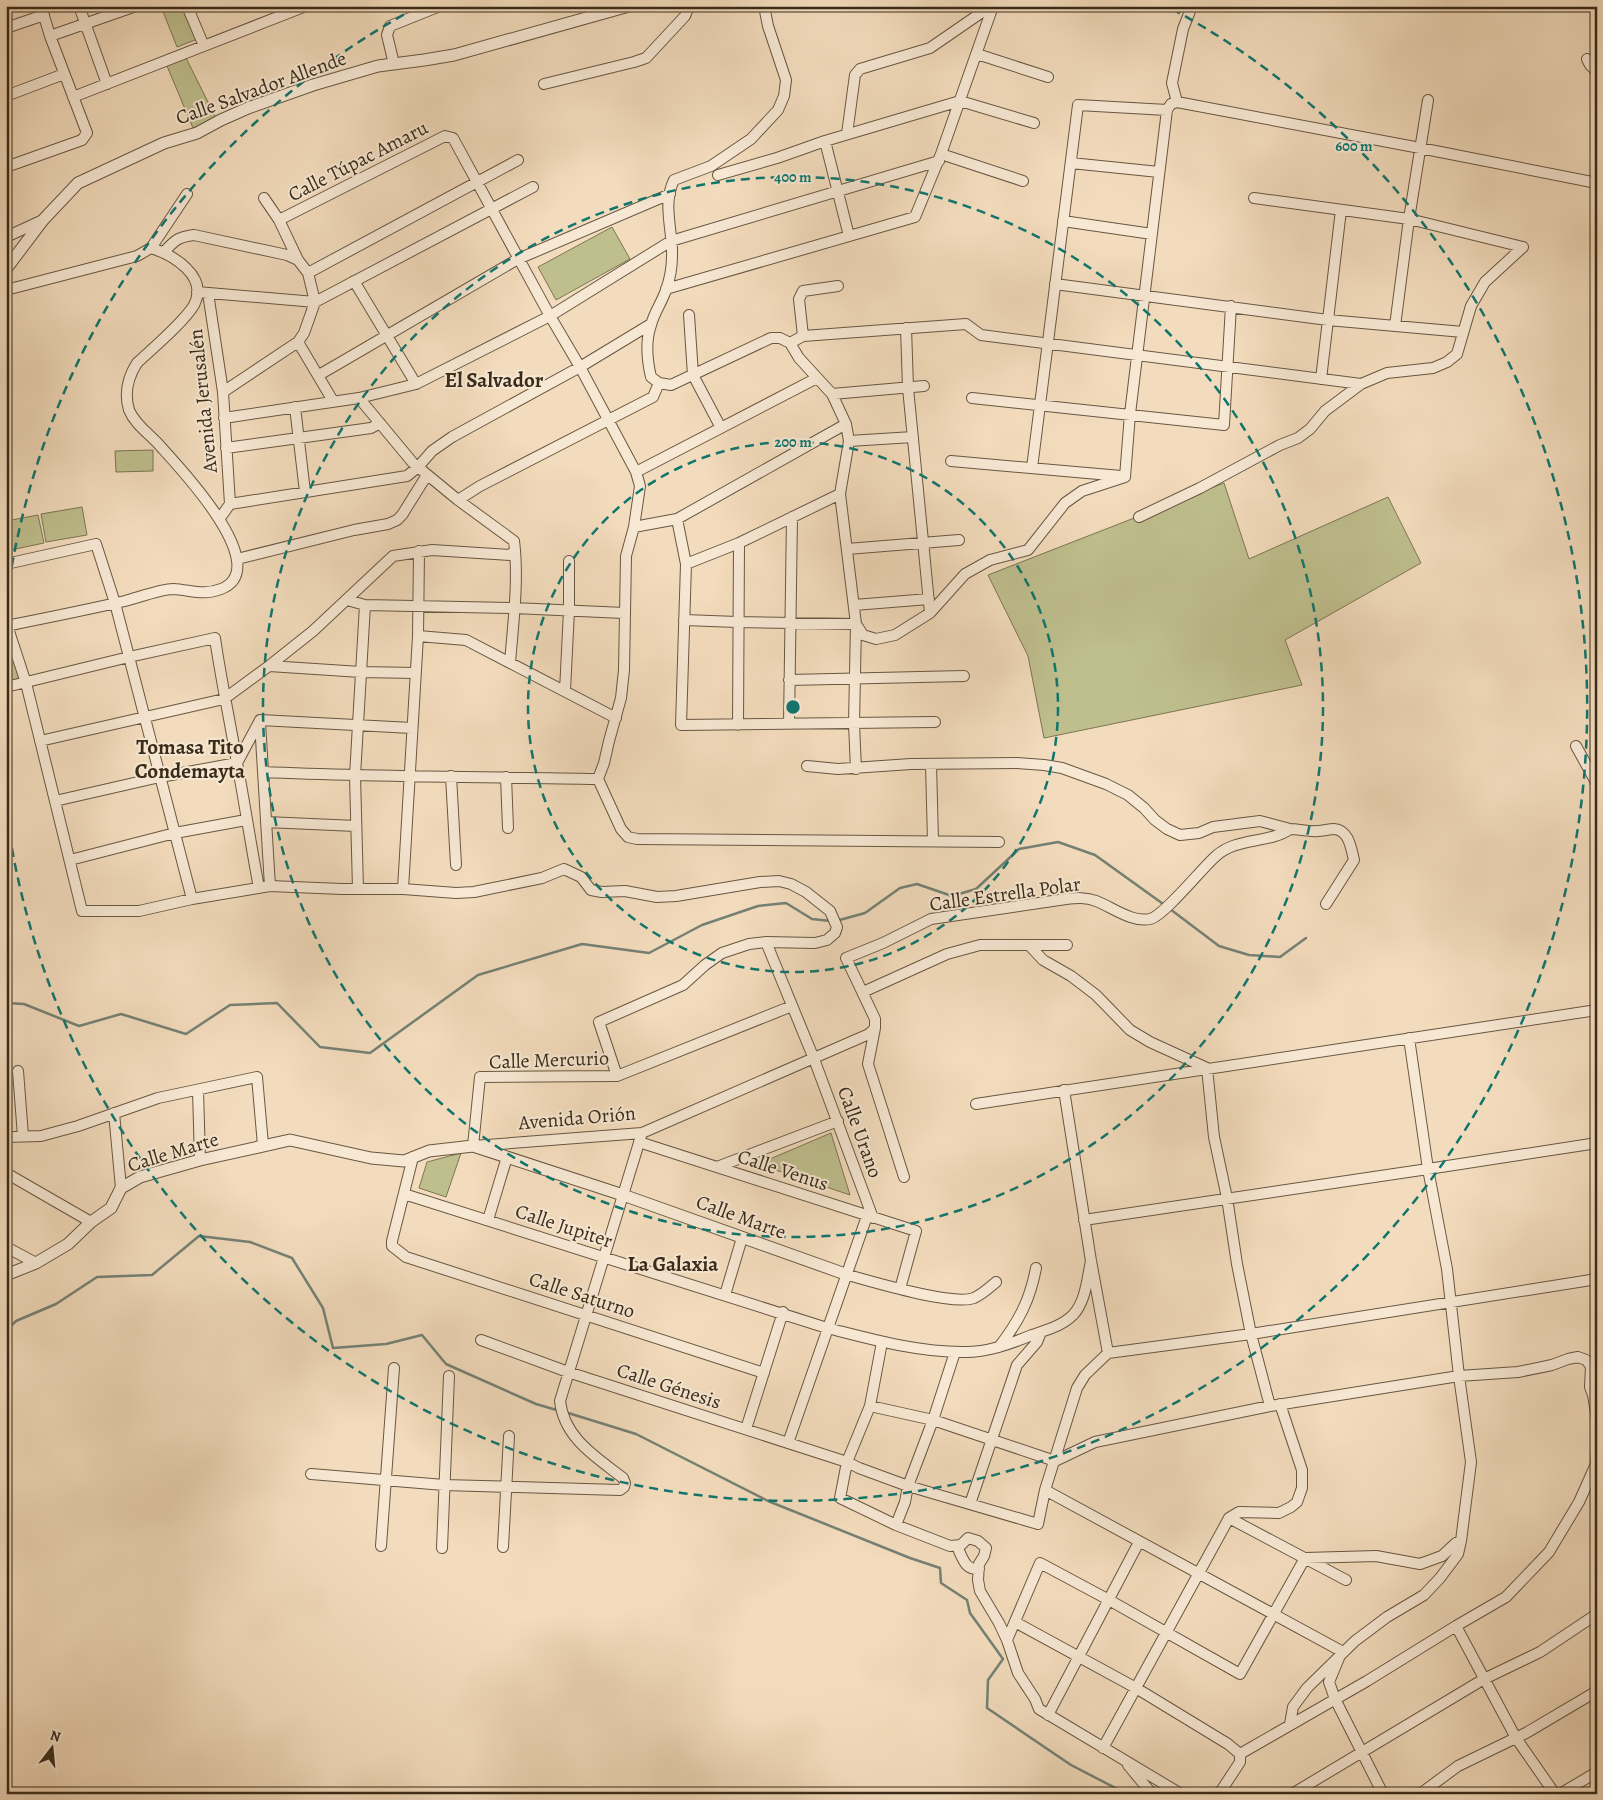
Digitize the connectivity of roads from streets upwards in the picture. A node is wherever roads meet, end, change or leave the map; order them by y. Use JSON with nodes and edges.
{"nodes":[{"id":1,"x":79,"y":6,"type":"edge"},
{"id":2,"x":136,"y":6,"type":"edge"},
{"id":3,"x":187,"y":6,"type":"edge"},
{"id":4,"x":306,"y":6,"type":"edge"},
{"id":5,"x":440,"y":6,"type":"edge"},
{"id":6,"x":629,"y":6,"type":"edge"},
{"id":7,"x":689,"y":6,"type":"edge"},
{"id":8,"x":764,"y":6,"type":"edge"},
{"id":9,"x":992,"y":6,"type":"edge"},
{"id":10,"x":1192,"y":6,"type":"edge"},
{"id":11,"x":292,"y":9,"type":"edge"},
{"id":12,"x":42,"y":10,"type":"edge"},
{"id":13,"x":85,"y":24,"type":"junction"},
{"id":14,"x":6,"y":28,"type":"edge"},
{"id":15,"x":50,"y":36,"type":"junction"},
{"id":16,"x":204,"y":46,"type":"junction"},
{"id":17,"x":977,"y":54,"type":"junction"},
{"id":18,"x":1588,"y":59,"type":"dead end"},
{"id":19,"x":394,"y":64,"type":"junction"},
{"id":20,"x":1597,"y":72,"type":"edge"},
{"id":21,"x":64,"y":74,"type":"junction"},
{"id":22,"x":1048,"y":77,"type":"dead end"},
{"id":23,"x":107,"y":84,"type":"junction"},
{"id":24,"x":544,"y":84,"type":"dead end"},
{"id":25,"x":6,"y":96,"type":"edge"},
{"id":26,"x":73,"y":97,"type":"junction"},
{"id":27,"x":1428,"y":100,"type":"dead end"},
{"id":28,"x":960,"y":101,"type":"junction"},
{"id":29,"x":1177,"y":102,"type":"junction"},
{"id":30,"x":1167,"y":110,"type":"junction"},
{"id":31,"x":1034,"y":123,"type":"dead end"},
{"id":32,"x":847,"y":134,"type":"junction"},
{"id":33,"x":825,"y":140,"type":"junction"},
{"id":34,"x":1420,"y":148,"type":"junction"},
{"id":35,"x":940,"y":158,"type":"junction"},
{"id":36,"x":518,"y":160,"type":"dead end"},
{"id":37,"x":1071,"y":163,"type":"junction"},
{"id":38,"x":6,"y":167,"type":"edge"},
{"id":39,"x":1160,"y":172,"type":"junction"},
{"id":40,"x":718,"y":176,"type":"dead end"},
{"id":41,"x":1023,"y":181,"type":"dead end"},
{"id":42,"x":477,"y":183,"type":"junction"},
{"id":43,"x":1597,"y":183,"type":"edge"},
{"id":44,"x":533,"y":187,"type":"dead end"},
{"id":45,"x":838,"y":191,"type":"junction"},
{"id":46,"x":187,"y":194,"type":"dead end"},
{"id":47,"x":670,"y":194,"type":"junction"},
{"id":48,"x":264,"y":198,"type":"dead end"},
{"id":49,"x":1254,"y":198,"type":"dead end"},
{"id":50,"x":491,"y":209,"type":"junction"},
{"id":51,"x":1341,"y":210,"type":"junction"},
{"id":52,"x":1409,"y":219,"type":"junction"},
{"id":53,"x":42,"y":220,"type":"junction"},
{"id":54,"x":279,"y":220,"type":"junction"},
{"id":55,"x":1063,"y":221,"type":"junction"},
{"id":56,"x":1152,"y":234,"type":"junction"},
{"id":57,"x":849,"y":236,"type":"junction"},
{"id":58,"x":6,"y":237,"type":"edge"},
{"id":59,"x":670,"y":241,"type":"junction"},
{"id":60,"x":151,"y":248,"type":"junction"},
{"id":61,"x":164,"y":252,"type":"junction"},
{"id":62,"x":518,"y":259,"type":"junction"},
{"id":63,"x":298,"y":260,"type":"junction"},
{"id":64,"x":6,"y":270,"type":"edge"},
{"id":65,"x":308,"y":273,"type":"junction"},
{"id":66,"x":354,"y":281,"type":"junction"},
{"id":67,"x":1055,"y":284,"type":"junction"},
{"id":68,"x":838,"y":286,"type":"dead end"},
{"id":69,"x":666,"y":289,"type":"junction"},
{"id":70,"x":6,"y":290,"type":"edge"},
{"id":71,"x":197,"y":292,"type":"junction"},
{"id":72,"x":208,"y":294,"type":"junction"},
{"id":73,"x":1144,"y":296,"type":"junction"},
{"id":74,"x":314,"y":302,"type":"junction"},
{"id":75,"x":1232,"y":306,"type":"junction"},
{"id":76,"x":689,"y":315,"type":"dead end"},
{"id":77,"x":550,"y":316,"type":"junction"},
{"id":78,"x":1328,"y":320,"type":"junction"},
{"id":79,"x":651,"y":324,"type":"junction"},
{"id":80,"x":1395,"y":326,"type":"junction"},
{"id":81,"x":906,"y":328,"type":"junction"},
{"id":82,"x":1463,"y":332,"type":"junction"},
{"id":83,"x":387,"y":336,"type":"junction"},
{"id":84,"x":803,"y":336,"type":"junction"},
{"id":85,"x":298,"y":342,"type":"junction"},
{"id":86,"x":1048,"y":342,"type":"junction"},
{"id":87,"x":790,"y":343,"type":"junction"},
{"id":88,"x":1137,"y":354,"type":"junction"},
{"id":89,"x":1227,"y":366,"type":"junction"},
{"id":90,"x":580,"y":367,"type":"junction"},
{"id":91,"x":319,"y":375,"type":"junction"},
{"id":92,"x":692,"y":375,"type":"junction"},
{"id":93,"x":817,"y":378,"type":"junction"},
{"id":94,"x":1320,"y":379,"type":"junction"},
{"id":95,"x":658,"y":383,"type":"junction"},
{"id":96,"x":416,"y":384,"type":"junction"},
{"id":97,"x":1361,"y":384,"type":"junction"},
{"id":98,"x":924,"y":386,"type":"dead end"},
{"id":99,"x":908,"y":388,"type":"junction"},
{"id":100,"x":222,"y":392,"type":"junction"},
{"id":101,"x":832,"y":394,"type":"junction"},
{"id":102,"x":359,"y":398,"type":"junction"},
{"id":103,"x":972,"y":398,"type":"dead end"},
{"id":104,"x":333,"y":402,"type":"junction"},
{"id":105,"x":1040,"y":404,"type":"junction"},
{"id":106,"x":295,"y":407,"type":"junction"},
{"id":107,"x":1130,"y":414,"type":"junction"},
{"id":108,"x":224,"y":418,"type":"junction"},
{"id":109,"x":608,"y":420,"type":"junction"},
{"id":110,"x":380,"y":423,"type":"junction"},
{"id":111,"x":846,"y":424,"type":"junction"},
{"id":112,"x":721,"y":428,"type":"junction"},
{"id":113,"x":912,"y":436,"type":"junction"},
{"id":114,"x":299,"y":438,"type":"junction"},
{"id":115,"x":849,"y":441,"type":"junction"},
{"id":116,"x":226,"y":448,"type":"junction"},
{"id":117,"x":950,"y":461,"type":"dead end"},
{"id":118,"x":418,"y":467,"type":"junction"},
{"id":119,"x":1032,"y":468,"type":"junction"},
{"id":120,"x":636,"y":472,"type":"junction"},
{"id":121,"x":427,"y":475,"type":"junction"},
{"id":122,"x":1125,"y":477,"type":"junction"},
{"id":123,"x":305,"y":492,"type":"junction"},
{"id":124,"x":840,"y":494,"type":"junction"},
{"id":125,"x":458,"y":500,"type":"junction"},
{"id":126,"x":230,"y":504,"type":"junction"},
{"id":127,"x":792,"y":517,"type":"junction"},
{"id":128,"x":1138,"y":517,"type":"dead end"},
{"id":129,"x":220,"y":518,"type":"junction"},
{"id":130,"x":677,"y":520,"type":"junction"},
{"id":131,"x":634,"y":527,"type":"junction"},
{"id":132,"x":959,"y":540,"type":"dead end"},
{"id":133,"x":923,"y":542,"type":"junction"},
{"id":134,"x":739,"y":543,"type":"junction"},
{"id":135,"x":846,"y":549,"type":"junction"},
{"id":136,"x":419,"y":551,"type":"junction"},
{"id":137,"x":515,"y":551,"type":"junction"},
{"id":138,"x":237,"y":559,"type":"junction"},
{"id":139,"x":569,"y":561,"type":"dead end"},
{"id":140,"x":6,"y":564,"type":"edge"},
{"id":141,"x":686,"y":564,"type":"junction"},
{"id":142,"x":929,"y":599,"type":"junction"},
{"id":143,"x":347,"y":600,"type":"junction"},
{"id":144,"x":115,"y":603,"type":"junction"},
{"id":145,"x":365,"y":605,"type":"junction"},
{"id":146,"x":854,"y":605,"type":"junction"},
{"id":147,"x":418,"y":607,"type":"junction"},
{"id":148,"x":514,"y":608,"type":"junction"},
{"id":149,"x":569,"y":610,"type":"junction"},
{"id":150,"x":624,"y":613,"type":"junction"},
{"id":151,"x":930,"y":613,"type":"junction"},
{"id":152,"x":684,"y":620,"type":"junction"},
{"id":153,"x":737,"y":622,"type":"junction"},
{"id":154,"x":790,"y":623,"type":"junction"},
{"id":155,"x":856,"y":624,"type":"junction"},
{"id":156,"x":6,"y":625,"type":"edge"},
{"id":157,"x":418,"y":636,"type":"junction"},
{"id":158,"x":129,"y":657,"type":"junction"},
{"id":159,"x":510,"y":663,"type":"junction"},
{"id":160,"x":269,"y":666,"type":"junction"},
{"id":161,"x":361,"y":672,"type":"junction"},
{"id":162,"x":416,"y":673,"type":"junction"},
{"id":163,"x":964,"y":676,"type":"dead end"},
{"id":164,"x":856,"y":679,"type":"junction"},
{"id":165,"x":789,"y":680,"type":"junction"},
{"id":166,"x":26,"y":683,"type":"junction"},
{"id":167,"x":6,"y":688,"type":"edge"},
{"id":168,"x":564,"y":691,"type":"junction"},
{"id":169,"x":224,"y":699,"type":"junction"},
{"id":170,"x":145,"y":717,"type":"junction"},
{"id":171,"x":616,"y":718,"type":"junction"},
{"id":172,"x":260,"y":720,"type":"junction"},
{"id":173,"x":935,"y":722,"type":"dead end"},
{"id":174,"x":788,"y":724,"type":"junction"},
{"id":175,"x":854,"y":724,"type":"junction"},
{"id":176,"x":358,"y":725,"type":"junction"},
{"id":177,"x":738,"y":725,"type":"junction"},
{"id":178,"x":412,"y":728,"type":"junction"},
{"id":179,"x":40,"y":741,"type":"junction"},
{"id":180,"x":1576,"y":746,"type":"dead end"},
{"id":181,"x":237,"y":763,"type":"junction"},
{"id":182,"x":931,"y":764,"type":"junction"},
{"id":183,"x":807,"y":766,"type":"dead end"},
{"id":184,"x":856,"y":769,"type":"junction"},
{"id":185,"x":263,"y":772,"type":"junction"},
{"id":186,"x":410,"y":775,"type":"junction"},
{"id":187,"x":355,"y":776,"type":"junction"},
{"id":188,"x":451,"y":776,"type":"junction"},
{"id":189,"x":160,"y":777,"type":"junction"},
{"id":190,"x":506,"y":777,"type":"junction"},
{"id":191,"x":598,"y":779,"type":"junction"},
{"id":192,"x":1597,"y":784,"type":"edge"},
{"id":193,"x":55,"y":801,"type":"junction"},
{"id":194,"x":246,"y":820,"type":"junction"},
{"id":195,"x":266,"y":822,"type":"junction"},
{"id":196,"x":356,"y":826,"type":"junction"},
{"id":197,"x":508,"y":828,"type":"dead end"},
{"id":198,"x":1290,"y":828,"type":"junction"},
{"id":199,"x":175,"y":833,"type":"junction"},
{"id":200,"x":933,"y":841,"type":"junction"},
{"id":201,"x":999,"y":842,"type":"dead end"},
{"id":202,"x":70,"y":860,"type":"junction"},
{"id":203,"x":456,"y":865,"type":"dead end"},
{"id":204,"x":270,"y":886,"type":"junction"},
{"id":205,"x":259,"y":888,"type":"junction"},
{"id":206,"x":358,"y":889,"type":"junction"},
{"id":207,"x":403,"y":889,"type":"junction"},
{"id":208,"x":192,"y":899,"type":"junction"},
{"id":209,"x":1326,"y":904,"type":"dead end"},
{"id":210,"x":766,"y":942,"type":"junction"},
{"id":211,"x":1029,"y":945,"type":"junction"},
{"id":212,"x":1067,"y":945,"type":"dead end"},
{"id":213,"x":862,"y":992,"type":"junction"},
{"id":214,"x":792,"y":1006,"type":"junction"},
{"id":215,"x":1597,"y":1010,"type":"edge"},
{"id":216,"x":875,"y":1028,"type":"junction"},
{"id":217,"x":1409,"y":1038,"type":"junction"},
{"id":218,"x":814,"y":1059,"type":"junction"},
{"id":219,"x":1207,"y":1068,"type":"junction"},
{"id":220,"x":18,"y":1071,"type":"dead end"},
{"id":221,"x":617,"y":1076,"type":"junction"},
{"id":222,"x":198,"y":1090,"type":"junction"},
{"id":223,"x":1064,"y":1090,"type":"junction"},
{"id":224,"x":976,"y":1104,"type":"dead end"},
{"id":225,"x":114,"y":1113,"type":"junction"},
{"id":226,"x":838,"y":1121,"type":"junction"},
{"id":227,"x":22,"y":1136,"type":"junction"},
{"id":228,"x":6,"y":1137,"type":"edge"},
{"id":229,"x":641,"y":1137,"type":"junction"},
{"id":230,"x":1597,"y":1143,"type":"edge"},
{"id":231,"x":263,"y":1146,"type":"junction"},
{"id":232,"x":473,"y":1146,"type":"junction"},
{"id":233,"x":413,"y":1157,"type":"junction"},
{"id":234,"x":507,"y":1157,"type":"junction"},
{"id":235,"x":200,"y":1160,"type":"junction"},
{"id":236,"x":718,"y":1167,"type":"junction"},
{"id":237,"x":1428,"y":1170,"type":"junction"},
{"id":238,"x":6,"y":1173,"type":"edge"},
{"id":239,"x":904,"y":1177,"type":"dead end"},
{"id":240,"x":122,"y":1188,"type":"junction"},
{"id":241,"x":404,"y":1194,"type":"junction"},
{"id":242,"x":623,"y":1195,"type":"junction"},
{"id":243,"x":1227,"y":1198,"type":"junction"},
{"id":244,"x":870,"y":1217,"type":"junction"},
{"id":245,"x":488,"y":1220,"type":"junction"},
{"id":246,"x":1084,"y":1220,"type":"junction"},
{"id":247,"x":91,"y":1222,"type":"junction"},
{"id":248,"x":742,"y":1238,"type":"junction"},
{"id":249,"x":6,"y":1247,"type":"edge"},
{"id":250,"x":604,"y":1257,"type":"junction"},
{"id":251,"x":1091,"y":1261,"type":"junction"},
{"id":252,"x":36,"y":1263,"type":"junction"},
{"id":253,"x":1036,"y":1268,"type":"dead end"},
{"id":254,"x":6,"y":1275,"type":"edge"},
{"id":255,"x":848,"y":1275,"type":"junction"},
{"id":256,"x":1597,"y":1279,"type":"edge"},
{"id":257,"x":996,"y":1282,"type":"dead end"},
{"id":258,"x":900,"y":1289,"type":"junction"},
{"id":259,"x":725,"y":1294,"type":"junction"},
{"id":260,"x":1450,"y":1304,"type":"junction"},
{"id":261,"x":782,"y":1312,"type":"junction"},
{"id":262,"x":586,"y":1314,"type":"junction"},
{"id":263,"x":827,"y":1328,"type":"junction"},
{"id":264,"x":1041,"y":1332,"type":"junction"},
{"id":265,"x":1251,"y":1334,"type":"junction"},
{"id":266,"x":480,"y":1340,"type":"dead end"},
{"id":267,"x":882,"y":1342,"type":"junction"},
{"id":268,"x":999,"y":1347,"type":"junction"},
{"id":269,"x":955,"y":1352,"type":"junction"},
{"id":270,"x":1108,"y":1352,"type":"junction"},
{"id":271,"x":394,"y":1368,"type":"dead end"},
{"id":272,"x":568,"y":1372,"type":"junction"},
{"id":273,"x":764,"y":1373,"type":"junction"},
{"id":274,"x":448,"y":1376,"type":"dead end"},
{"id":275,"x":1459,"y":1376,"type":"junction"},
{"id":276,"x":1275,"y":1405,"type":"junction"},
{"id":277,"x":870,"y":1406,"type":"junction"},
{"id":278,"x":1597,"y":1419,"type":"edge"},
{"id":279,"x":933,"y":1420,"type":"junction"},
{"id":280,"x":746,"y":1429,"type":"junction"},
{"id":281,"x":509,"y":1436,"type":"dead end"},
{"id":282,"x":992,"y":1440,"type":"junction"},
{"id":283,"x":788,"y":1443,"type":"junction"},
{"id":284,"x":1597,"y":1450,"type":"edge"},
{"id":285,"x":1055,"y":1461,"type":"junction"},
{"id":286,"x":847,"y":1462,"type":"junction"},
{"id":287,"x":311,"y":1474,"type":"dead end"},
{"id":288,"x":385,"y":1480,"type":"junction"},
{"id":289,"x":444,"y":1485,"type":"junction"},
{"id":290,"x":908,"y":1486,"type":"junction"},
{"id":291,"x":506,"y":1487,"type":"junction"},
{"id":292,"x":1045,"y":1490,"type":"junction"},
{"id":293,"x":970,"y":1504,"type":"junction"},
{"id":294,"x":1228,"y":1518,"type":"junction"},
{"id":295,"x":896,"y":1525,"type":"junction"},
{"id":296,"x":1462,"y":1541,"type":"junction"},
{"id":297,"x":1140,"y":1542,"type":"junction"},
{"id":298,"x":381,"y":1546,"type":"dead end"},
{"id":299,"x":503,"y":1547,"type":"dead end"},
{"id":300,"x":442,"y":1548,"type":"dead end"},
{"id":301,"x":959,"y":1551,"type":"dead end"},
{"id":302,"x":1305,"y":1558,"type":"junction"},
{"id":303,"x":979,"y":1569,"type":"junction"},
{"id":304,"x":1199,"y":1574,"type":"junction"},
{"id":305,"x":1346,"y":1580,"type":"dead end"},
{"id":306,"x":1109,"y":1600,"type":"junction"},
{"id":307,"x":1597,"y":1614,"type":"edge"},
{"id":308,"x":1274,"y":1615,"type":"junction"},
{"id":309,"x":1015,"y":1622,"type":"junction"},
{"id":310,"x":1456,"y":1626,"type":"junction"},
{"id":311,"x":1167,"y":1632,"type":"junction"},
{"id":312,"x":1007,"y":1640,"type":"junction"},
{"id":313,"x":1342,"y":1653,"type":"junction"},
{"id":314,"x":1079,"y":1657,"type":"junction"},
{"id":315,"x":1484,"y":1679,"type":"junction"},
{"id":316,"x":1136,"y":1688,"type":"junction"},
{"id":317,"x":1597,"y":1691,"type":"edge"},
{"id":318,"x":1335,"y":1699,"type":"junction"},
{"id":319,"x":1048,"y":1716,"type":"junction"},
{"id":320,"x":1290,"y":1724,"type":"junction"},
{"id":321,"x":1516,"y":1738,"type":"junction"},
{"id":322,"x":1103,"y":1748,"type":"junction"},
{"id":323,"x":1362,"y":1752,"type":"junction"},
{"id":324,"x":1240,"y":1754,"type":"junction"},
{"id":325,"x":1124,"y":1760,"type":"junction"},
{"id":326,"x":1597,"y":1772,"type":"edge"},
{"id":327,"x":1152,"y":1794,"type":"edge"},
{"id":328,"x":1181,"y":1794,"type":"edge"},
{"id":329,"x":1219,"y":1794,"type":"edge"},
{"id":330,"x":1292,"y":1794,"type":"edge"},
{"id":331,"x":1383,"y":1794,"type":"edge"},
{"id":332,"x":1420,"y":1794,"type":"edge"},
{"id":333,"x":1555,"y":1794,"type":"edge"},
{"id":334,"x":1560,"y":1794,"type":"edge"}],
"edges":[{"from":1,"to":13,"type":"street"},
{"from":2,"to":13,"type":"street"},
{"from":3,"to":16,"type":"street"},
{"from":4,"to":11,"type":"street"},
{"from":5,"to":19,"type":"street"},
{"from":6,"to":19,"type":"street","name":"Calle Salvador Allende"},
{"from":7,"to":24,"type":"street"},
{"from":8,"to":47,"type":"street"},
{"from":9,"to":17,"type":"street"},
{"from":9,"to":32,"type":"street"},
{"from":10,"to":29,"type":"street"},
{"from":11,"to":16,"type":"street"},
{"from":12,"to":14,"type":"street"},
{"from":12,"to":15,"type":"street"},
{"from":13,"to":15,"type":"street"},
{"from":13,"to":23,"type":"street"},
{"from":15,"to":21,"type":"street"},
{"from":16,"to":23,"type":"street"},
{"from":17,"to":22,"type":"street"},
{"from":17,"to":28,"type":"street"},
{"from":18,"to":20,"type":"street"},
{"from":19,"to":53,"type":"street","name":"Calle Salvador Allende"},
{"from":21,"to":25,"type":"street"},
{"from":21,"to":26,"type":"street"},
{"from":23,"to":26,"type":"street"},
{"from":26,"to":38,"type":"street"},
{"from":27,"to":34,"type":"street"},
{"from":28,"to":31,"type":"street"},
{"from":28,"to":32,"type":"street"},
{"from":28,"to":35,"type":"street"},
{"from":29,"to":30,"type":"street"},
{"from":29,"to":34,"type":"street"},
{"from":30,"to":37,"type":"street"},
{"from":30,"to":39,"type":"street"},
{"from":32,"to":33,"type":"street"},
{"from":33,"to":40,"type":"street"},
{"from":33,"to":45,"type":"street"},
{"from":34,"to":43,"type":"street"},
{"from":34,"to":52,"type":"street"},
{"from":35,"to":41,"type":"street"},
{"from":35,"to":45,"type":"street"},
{"from":35,"to":57,"type":"street"},
{"from":36,"to":42,"type":"street"},
{"from":37,"to":39,"type":"street"},
{"from":37,"to":55,"type":"street"},
{"from":39,"to":56,"type":"street"},
{"from":42,"to":50,"type":"street"},
{"from":42,"to":54,"type":"street","name":"Calle Túpac Amaru"},
{"from":42,"to":65,"type":"street"},
{"from":44,"to":50,"type":"street"},
{"from":45,"to":57,"type":"street"},
{"from":45,"to":59,"type":"street"},
{"from":46,"to":60,"type":"street"},
{"from":47,"to":59,"type":"street"},
{"from":47,"to":62,"type":"street"},
{"from":48,"to":54,"type":"street"},
{"from":49,"to":51,"type":"street"},
{"from":50,"to":62,"type":"street"},
{"from":50,"to":66,"type":"street"},
{"from":51,"to":52,"type":"street"},
{"from":51,"to":78,"type":"street"},
{"from":52,"to":80,"type":"street"},
{"from":52,"to":82,"type":"street"},
{"from":53,"to":58,"type":"street"},
{"from":53,"to":64,"type":"street","name":"Calle Salvador Allende"},
{"from":54,"to":63,"type":"street"},
{"from":55,"to":56,"type":"street"},
{"from":55,"to":67,"type":"street"},
{"from":56,"to":73,"type":"street"},
{"from":57,"to":69,"type":"street"},
{"from":59,"to":69,"type":"street"},
{"from":59,"to":77,"type":"street"},
{"from":60,"to":61,"type":"street"},
{"from":60,"to":70,"type":"street"},
{"from":61,"to":63,"type":"street"},
{"from":61,"to":71,"type":"street"},
{"from":62,"to":77,"type":"street"},
{"from":62,"to":83,"type":"street"},
{"from":63,"to":65,"type":"street"},
{"from":65,"to":74,"type":"street"},
{"from":66,"to":74,"type":"street"},
{"from":66,"to":83,"type":"street"},
{"from":67,"to":73,"type":"street"},
{"from":67,"to":86,"type":"street"},
{"from":68,"to":84,"type":"street"},
{"from":69,"to":79,"type":"street"},
{"from":71,"to":72,"type":"street"},
{"from":71,"to":129,"type":"street"},
{"from":72,"to":74,"type":"street"},
{"from":72,"to":100,"type":"street","name":"Avenida Jerusalén"},
{"from":73,"to":75,"type":"street"},
{"from":73,"to":88,"type":"street"},
{"from":74,"to":85,"type":"street"},
{"from":75,"to":78,"type":"street"},
{"from":75,"to":89,"type":"street"},
{"from":76,"to":92,"type":"street"},
{"from":77,"to":90,"type":"street"},
{"from":77,"to":96,"type":"street"},
{"from":78,"to":80,"type":"street"},
{"from":78,"to":94,"type":"street"},
{"from":79,"to":90,"type":"street"},
{"from":79,"to":95,"type":"street"},
{"from":80,"to":82,"type":"street"},
{"from":81,"to":84,"type":"street"},
{"from":81,"to":86,"type":"street"},
{"from":81,"to":99,"type":"street"},
{"from":82,"to":97,"type":"street"},
{"from":83,"to":91,"type":"street"},
{"from":83,"to":96,"type":"street"},
{"from":84,"to":87,"type":"street"},
{"from":85,"to":91,"type":"street"},
{"from":85,"to":100,"type":"street"},
{"from":86,"to":88,"type":"street"},
{"from":86,"to":105,"type":"street"},
{"from":87,"to":92,"type":"street"},
{"from":87,"to":93,"type":"street"},
{"from":88,"to":89,"type":"street"},
{"from":88,"to":107,"type":"street"},
{"from":89,"to":94,"type":"street"},
{"from":89,"to":107,"type":"street"},
{"from":90,"to":109,"type":"street"},
{"from":90,"to":118,"type":"street"},
{"from":91,"to":104,"type":"street"},
{"from":92,"to":95,"type":"street"},
{"from":92,"to":112,"type":"street"},
{"from":93,"to":101,"type":"street"},
{"from":93,"to":112,"type":"street"},
{"from":94,"to":97,"type":"street"},
{"from":95,"to":109,"type":"street"},
{"from":96,"to":102,"type":"street"},
{"from":97,"to":128,"type":"street"},
{"from":98,"to":99,"type":"street"},
{"from":99,"to":101,"type":"street"},
{"from":99,"to":113,"type":"street"},
{"from":100,"to":108,"type":"street","name":"Avenida Jerusalén"},
{"from":101,"to":111,"type":"street"},
{"from":102,"to":104,"type":"street"},
{"from":102,"to":110,"type":"street"},
{"from":103,"to":105,"type":"street"},
{"from":104,"to":106,"type":"street"},
{"from":105,"to":107,"type":"street"},
{"from":105,"to":119,"type":"street"},
{"from":106,"to":108,"type":"street"},
{"from":106,"to":114,"type":"street"},
{"from":107,"to":122,"type":"street"},
{"from":108,"to":116,"type":"street","name":"Avenida Jerusalén"},
{"from":109,"to":120,"type":"street"},
{"from":109,"to":125,"type":"street"},
{"from":110,"to":114,"type":"street"},
{"from":110,"to":118,"type":"street"},
{"from":111,"to":115,"type":"street"},
{"from":111,"to":130,"type":"street"},
{"from":112,"to":120,"type":"street"},
{"from":113,"to":115,"type":"street"},
{"from":113,"to":133,"type":"street"},
{"from":114,"to":116,"type":"street"},
{"from":114,"to":123,"type":"street"},
{"from":115,"to":124,"type":"street"},
{"from":116,"to":126,"type":"street","name":"Avenida Jerusalén"},
{"from":117,"to":119,"type":"street"},
{"from":118,"to":121,"type":"street"},
{"from":118,"to":123,"type":"street"},
{"from":119,"to":122,"type":"street"},
{"from":120,"to":131,"type":"street"},
{"from":121,"to":125,"type":"street"},
{"from":121,"to":138,"type":"street"},
{"from":122,"to":151,"type":"street"},
{"from":123,"to":126,"type":"street"},
{"from":124,"to":127,"type":"street"},
{"from":124,"to":135,"type":"street"},
{"from":125,"to":137,"type":"street"},
{"from":126,"to":129,"type":"street"},
{"from":127,"to":134,"type":"street"},
{"from":127,"to":154,"type":"street"},
{"from":129,"to":138,"type":"street"},
{"from":130,"to":131,"type":"street"},
{"from":130,"to":141,"type":"street"},
{"from":131,"to":150,"type":"street"},
{"from":132,"to":133,"type":"street"},
{"from":133,"to":135,"type":"street"},
{"from":133,"to":142,"type":"street"},
{"from":134,"to":141,"type":"street"},
{"from":134,"to":153,"type":"street"},
{"from":135,"to":146,"type":"street"},
{"from":136,"to":137,"type":"street"},
{"from":136,"to":143,"type":"street"},
{"from":136,"to":147,"type":"street"},
{"from":137,"to":148,"type":"street"},
{"from":138,"to":144,"type":"street"},
{"from":139,"to":149,"type":"street"},
{"from":140,"to":144,"type":"street"},
{"from":141,"to":152,"type":"street"},
{"from":142,"to":146,"type":"street"},
{"from":142,"to":151,"type":"street"},
{"from":143,"to":145,"type":"street"},
{"from":143,"to":160,"type":"street"},
{"from":144,"to":156,"type":"street"},
{"from":144,"to":158,"type":"street"},
{"from":145,"to":147,"type":"street"},
{"from":145,"to":161,"type":"street"},
{"from":146,"to":155,"type":"street"},
{"from":147,"to":148,"type":"street"},
{"from":147,"to":157,"type":"street"},
{"from":148,"to":149,"type":"street"},
{"from":148,"to":159,"type":"street"},
{"from":149,"to":150,"type":"street"},
{"from":149,"to":168,"type":"street"},
{"from":150,"to":171,"type":"street"},
{"from":151,"to":155,"type":"street"},
{"from":152,"to":153,"type":"street"},
{"from":152,"to":177,"type":"street"},
{"from":153,"to":154,"type":"street"},
{"from":153,"to":177,"type":"street"},
{"from":154,"to":155,"type":"street"},
{"from":154,"to":165,"type":"street"},
{"from":155,"to":164,"type":"street"},
{"from":156,"to":166,"type":"street"},
{"from":157,"to":159,"type":"street"},
{"from":157,"to":162,"type":"street"},
{"from":158,"to":166,"type":"street"},
{"from":158,"to":169,"type":"street"},
{"from":158,"to":170,"type":"street"},
{"from":159,"to":168,"type":"street"},
{"from":160,"to":161,"type":"street"},
{"from":160,"to":169,"type":"street"},
{"from":161,"to":162,"type":"street"},
{"from":161,"to":176,"type":"street"},
{"from":162,"to":178,"type":"street"},
{"from":163,"to":164,"type":"street"},
{"from":164,"to":165,"type":"street"},
{"from":164,"to":175,"type":"street"},
{"from":165,"to":174,"type":"street"},
{"from":166,"to":167,"type":"street"},
{"from":166,"to":179,"type":"street"},
{"from":168,"to":171,"type":"street"},
{"from":169,"to":170,"type":"street"},
{"from":169,"to":181,"type":"street"},
{"from":170,"to":179,"type":"street"},
{"from":170,"to":189,"type":"street"},
{"from":171,"to":191,"type":"street"},
{"from":172,"to":176,"type":"street"},
{"from":172,"to":181,"type":"street"},
{"from":172,"to":185,"type":"street"},
{"from":173,"to":175,"type":"street"},
{"from":174,"to":175,"type":"street"},
{"from":174,"to":177,"type":"street"},
{"from":175,"to":184,"type":"street"},
{"from":176,"to":178,"type":"street"},
{"from":176,"to":187,"type":"street"},
{"from":178,"to":186,"type":"street"},
{"from":179,"to":193,"type":"street"},
{"from":180,"to":192,"type":"street"},
{"from":181,"to":189,"type":"street"},
{"from":181,"to":194,"type":"street"},
{"from":182,"to":184,"type":"street"},
{"from":182,"to":198,"type":"street"},
{"from":182,"to":200,"type":"street"},
{"from":183,"to":184,"type":"street"},
{"from":185,"to":187,"type":"street"},
{"from":185,"to":195,"type":"street"},
{"from":186,"to":187,"type":"street"},
{"from":186,"to":188,"type":"street"},
{"from":186,"to":207,"type":"street"},
{"from":187,"to":196,"type":"street"},
{"from":188,"to":190,"type":"street"},
{"from":188,"to":203,"type":"street"},
{"from":189,"to":193,"type":"street"},
{"from":189,"to":199,"type":"street"},
{"from":190,"to":191,"type":"street"},
{"from":190,"to":197,"type":"street"},
{"from":191,"to":200,"type":"street"},
{"from":193,"to":202,"type":"street"},
{"from":194,"to":199,"type":"street"},
{"from":194,"to":205,"type":"street"},
{"from":195,"to":196,"type":"street"},
{"from":195,"to":204,"type":"street"},
{"from":196,"to":206,"type":"street"},
{"from":198,"to":209,"type":"street"},
{"from":198,"to":213,"type":"street","name":"Calle Estrella Polar"},
{"from":199,"to":202,"type":"street"},
{"from":199,"to":208,"type":"street"},
{"from":200,"to":201,"type":"street"},
{"from":202,"to":208,"type":"street"},
{"from":204,"to":205,"type":"street"},
{"from":204,"to":206,"type":"street"},
{"from":205,"to":208,"type":"street"},
{"from":206,"to":207,"type":"street"},
{"from":207,"to":210,"type":"street"},
{"from":210,"to":214,"type":"street","name":"Calle Urano"},
{"from":210,"to":221,"type":"street"},
{"from":211,"to":212,"type":"street"},
{"from":211,"to":213,"type":"street"},
{"from":211,"to":219,"type":"street"},
{"from":213,"to":216,"type":"street"},
{"from":214,"to":218,"type":"street","name":"Calle Urano"},
{"from":214,"to":221,"type":"street","name":"Calle Mercurio"},
{"from":215,"to":217,"type":"street"},
{"from":216,"to":218,"type":"street","name":"Avenida Orión"},
{"from":216,"to":239,"type":"street"},
{"from":217,"to":219,"type":"street"},
{"from":217,"to":237,"type":"street"},
{"from":218,"to":226,"type":"street","name":"Calle Urano"},
{"from":218,"to":229,"type":"street","name":"Avenida Orión"},
{"from":219,"to":223,"type":"street"},
{"from":219,"to":243,"type":"street"},
{"from":220,"to":227,"type":"street"},
{"from":221,"to":232,"type":"street","name":"Calle Mercurio"},
{"from":222,"to":225,"type":"street"},
{"from":222,"to":231,"type":"street"},
{"from":222,"to":235,"type":"street"},
{"from":223,"to":224,"type":"street"},
{"from":223,"to":246,"type":"street"},
{"from":225,"to":227,"type":"street"},
{"from":225,"to":240,"type":"street"},
{"from":226,"to":236,"type":"street"},
{"from":226,"to":244,"type":"street","name":"Calle Urano"},
{"from":227,"to":228,"type":"street"},
{"from":229,"to":232,"type":"street","name":"Avenida Orión"},
{"from":229,"to":236,"type":"street","name":"Calle Venus"},
{"from":229,"to":242,"type":"street"},
{"from":230,"to":237,"type":"street"},
{"from":231,"to":233,"type":"street","name":"Avenida Orión"},
{"from":231,"to":235,"type":"street","name":"Calle Marte"},
{"from":232,"to":233,"type":"street","name":"Avenida Orión"},
{"from":232,"to":234,"type":"street","name":"Calle Marte"},
{"from":233,"to":241,"type":"street"},
{"from":234,"to":242,"type":"street","name":"Calle Marte"},
{"from":234,"to":245,"type":"street"},
{"from":235,"to":240,"type":"street","name":"Calle Marte"},
{"from":236,"to":244,"type":"street","name":"Calle Venus"},
{"from":237,"to":243,"type":"street"},
{"from":237,"to":260,"type":"street"},
{"from":238,"to":247,"type":"street"},
{"from":240,"to":247,"type":"street","name":"Calle Marte"},
{"from":241,"to":245,"type":"street","name":"Calle Jupiter"},
{"from":241,"to":262,"type":"street","name":"Calle Saturno"},
{"from":242,"to":248,"type":"street","name":"Calle Marte"},
{"from":242,"to":250,"type":"street"},
{"from":243,"to":246,"type":"street"},
{"from":243,"to":265,"type":"street"},
{"from":244,"to":255,"type":"street"},
{"from":244,"to":258,"type":"street","name":"Calle Venus"},
{"from":245,"to":250,"type":"street","name":"Calle Jupiter"},
{"from":246,"to":251,"type":"street"},
{"from":247,"to":252,"type":"street","name":"Calle Marte"},
{"from":248,"to":255,"type":"street","name":"Calle Marte"},
{"from":248,"to":259,"type":"street"},
{"from":249,"to":252,"type":"street"},
{"from":250,"to":259,"type":"street","name":"Calle Jupiter"},
{"from":250,"to":262,"type":"street"},
{"from":251,"to":264,"type":"street","name":"Calle Jupiter"},
{"from":251,"to":270,"type":"street"},
{"from":252,"to":254,"type":"street","name":"Calle Marte"},
{"from":253,"to":268,"type":"street"},
{"from":255,"to":258,"type":"street","name":"Calle Marte"},
{"from":255,"to":263,"type":"street"},
{"from":256,"to":260,"type":"street"},
{"from":257,"to":258,"type":"street","name":"Calle Marte"},
{"from":259,"to":261,"type":"street","name":"Calle Jupiter"},
{"from":260,"to":265,"type":"street"},
{"from":260,"to":275,"type":"street"},
{"from":261,"to":263,"type":"street","name":"Calle Jupiter"},
{"from":261,"to":273,"type":"street"},
{"from":262,"to":272,"type":"street"},
{"from":262,"to":273,"type":"street","name":"Calle Saturno"},
{"from":263,"to":267,"type":"street","name":"Calle Jupiter"},
{"from":263,"to":283,"type":"street"},
{"from":264,"to":268,"type":"street","name":"Calle Jupiter"},
{"from":264,"to":282,"type":"street"},
{"from":265,"to":270,"type":"street"},
{"from":265,"to":276,"type":"street"},
{"from":266,"to":272,"type":"street","name":"Calle Génesis"},
{"from":267,"to":269,"type":"street","name":"Calle Jupiter"},
{"from":267,"to":277,"type":"street"},
{"from":268,"to":269,"type":"street","name":"Calle Jupiter"},
{"from":269,"to":279,"type":"street"},
{"from":270,"to":285,"type":"street"},
{"from":271,"to":288,"type":"street"},
{"from":272,"to":280,"type":"street","name":"Calle Génesis"},
{"from":272,"to":291,"type":"street"},
{"from":273,"to":280,"type":"street"},
{"from":274,"to":289,"type":"street"},
{"from":275,"to":276,"type":"street"},
{"from":275,"to":278,"type":"street"},
{"from":275,"to":296,"type":"street"},
{"from":276,"to":285,"type":"street"},
{"from":276,"to":294,"type":"street"},
{"from":277,"to":279,"type":"street"},
{"from":277,"to":286,"type":"street"},
{"from":279,"to":282,"type":"street"},
{"from":279,"to":290,"type":"street"},
{"from":280,"to":283,"type":"street","name":"Calle Génesis"},
{"from":281,"to":291,"type":"street"},
{"from":282,"to":285,"type":"street"},
{"from":282,"to":293,"type":"street"},
{"from":283,"to":286,"type":"street","name":"Calle Génesis"},
{"from":284,"to":310,"type":"street"},
{"from":285,"to":292,"type":"street"},
{"from":286,"to":290,"type":"street","name":"Calle Génesis"},
{"from":286,"to":295,"type":"street"},
{"from":287,"to":288,"type":"street"},
{"from":288,"to":289,"type":"street"},
{"from":288,"to":298,"type":"street"},
{"from":289,"to":291,"type":"street"},
{"from":289,"to":300,"type":"street"},
{"from":290,"to":293,"type":"street","name":"Calle Génesis"},
{"from":290,"to":295,"type":"street"},
{"from":291,"to":299,"type":"street"},
{"from":292,"to":293,"type":"street","name":"Calle Génesis"},
{"from":292,"to":297,"type":"street"},
{"from":294,"to":302,"type":"street"},
{"from":294,"to":304,"type":"street"},
{"from":295,"to":303,"type":"street"},
{"from":296,"to":302,"type":"street"},
{"from":296,"to":313,"type":"street"},
{"from":297,"to":304,"type":"street"},
{"from":297,"to":306,"type":"street"},
{"from":301,"to":303,"type":"street"},
{"from":302,"to":305,"type":"street"},
{"from":302,"to":308,"type":"street"},
{"from":303,"to":312,"type":"street"},
{"from":304,"to":308,"type":"street"},
{"from":304,"to":311,"type":"street"},
{"from":306,"to":309,"type":"street"},
{"from":306,"to":311,"type":"street"},
{"from":306,"to":314,"type":"street"},
{"from":307,"to":315,"type":"street"},
{"from":308,"to":311,"type":"street"},
{"from":308,"to":313,"type":"street"},
{"from":309,"to":312,"type":"street"},
{"from":309,"to":314,"type":"street"},
{"from":310,"to":315,"type":"street"},
{"from":310,"to":318,"type":"street"},
{"from":311,"to":316,"type":"street"},
{"from":312,"to":319,"type":"street"},
{"from":313,"to":318,"type":"street"},
{"from":313,"to":320,"type":"street"},
{"from":314,"to":316,"type":"street"},
{"from":314,"to":319,"type":"street"},
{"from":315,"to":321,"type":"street"},
{"from":315,"to":323,"type":"street"},
{"from":316,"to":322,"type":"street"},
{"from":316,"to":324,"type":"street"},
{"from":317,"to":321,"type":"street"},
{"from":318,"to":320,"type":"street"},
{"from":318,"to":323,"type":"street"},
{"from":319,"to":322,"type":"street"},
{"from":320,"to":324,"type":"street"},
{"from":321,"to":332,"type":"street"},
{"from":321,"to":333,"type":"street"},
{"from":322,"to":325,"type":"street"},
{"from":323,"to":330,"type":"street"},
{"from":323,"to":331,"type":"street"},
{"from":324,"to":329,"type":"street"},
{"from":325,"to":327,"type":"street"},
{"from":325,"to":328,"type":"street"},
{"from":326,"to":334,"type":"street"}]}
